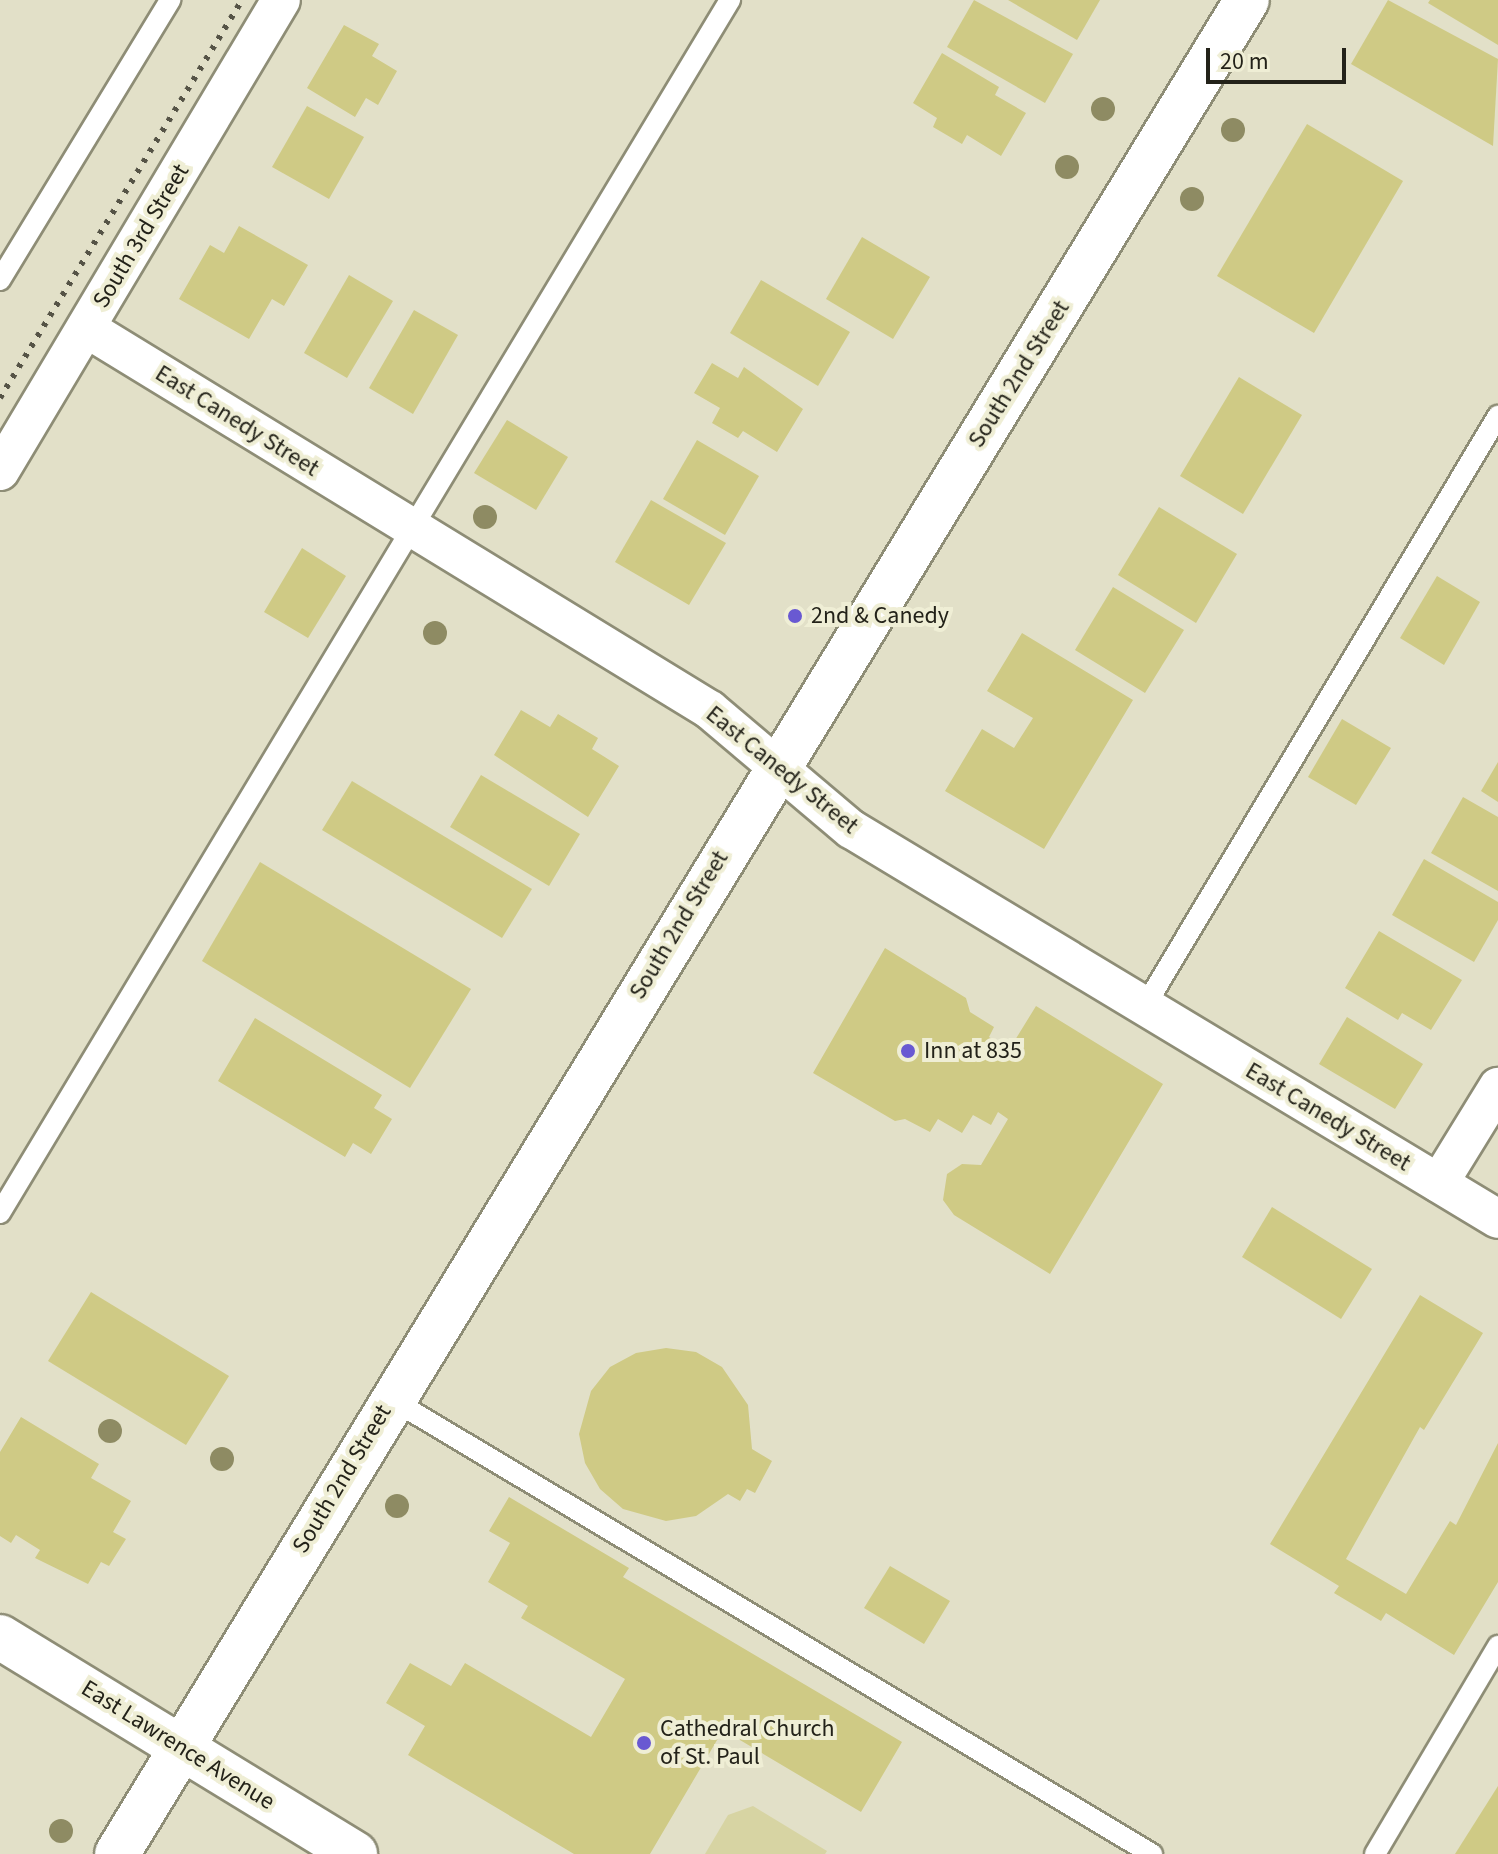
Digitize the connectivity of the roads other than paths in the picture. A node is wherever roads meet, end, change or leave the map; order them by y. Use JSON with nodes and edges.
{"nodes":[{"id":1,"x":170,"y":0,"type":"edge"},
{"id":2,"x":281,"y":0,"type":"edge"},
{"id":3,"x":730,"y":0,"type":"edge"},
{"id":4,"x":1247,"y":0,"type":"edge"},
{"id":5,"x":0,"y":280,"type":"edge"},
{"id":6,"x":86,"y":328,"type":"junction"},
{"id":7,"x":1498,"y":416,"type":"edge"},
{"id":8,"x":0,"y":471,"type":"edge"},
{"id":9,"x":410,"y":528,"type":"junction"},
{"id":10,"x":775,"y":768,"type":"junction"},
{"id":11,"x":1145,"y":1006,"type":"junction"},
{"id":12,"x":1498,"y":1087,"type":"edge"},
{"id":13,"x":1439,"y":1183,"type":"junction"},
{"id":14,"x":0,"y":1213,"type":"edge"},
{"id":15,"x":1498,"y":1219,"type":"edge"},
{"id":16,"x":391,"y":1399,"type":"junction"},
{"id":17,"x":0,"y":1637,"type":"edge"},
{"id":18,"x":1498,"y":1646,"type":"edge"},
{"id":19,"x":181,"y":1747,"type":"junction"},
{"id":20,"x":117,"y":1854,"type":"edge"},
{"id":21,"x":355,"y":1854,"type":"edge"},
{"id":22,"x":1152,"y":1854,"type":"edge"},
{"id":23,"x":1375,"y":1854,"type":"edge"}],
"edges":[{"from":1,"to":5,"type":"lane"},
{"from":2,"to":6,"type":"street","name":"South 3rd Street"},
{"from":3,"to":9,"type":"lane"},
{"from":4,"to":10,"type":"main road","name":"South 2nd Street"},
{"from":6,"to":8,"type":"street","name":"South 3rd Street"},
{"from":6,"to":9,"type":"street","name":"East Canedy Street"},
{"from":7,"to":11,"type":"lane"},
{"from":9,"to":10,"type":"street","name":"East Canedy Street"},
{"from":9,"to":14,"type":"lane"},
{"from":10,"to":11,"type":"street","name":"East Canedy Street"},
{"from":10,"to":16,"type":"main road","name":"South 2nd Street"},
{"from":11,"to":13,"type":"street","name":"East Canedy Street"},
{"from":12,"to":13,"type":"street"},
{"from":13,"to":15,"type":"street","name":"East Canedy Street"},
{"from":16,"to":19,"type":"main road","name":"South 2nd Street"},
{"from":16,"to":22,"type":"lane"},
{"from":17,"to":19,"type":"main road","name":"East Lawrence Avenue"},
{"from":18,"to":23,"type":"lane"},
{"from":19,"to":20,"type":"main road","name":"South 2nd Street"},
{"from":19,"to":21,"type":"main road","name":"East Lawrence Avenue"}]}
